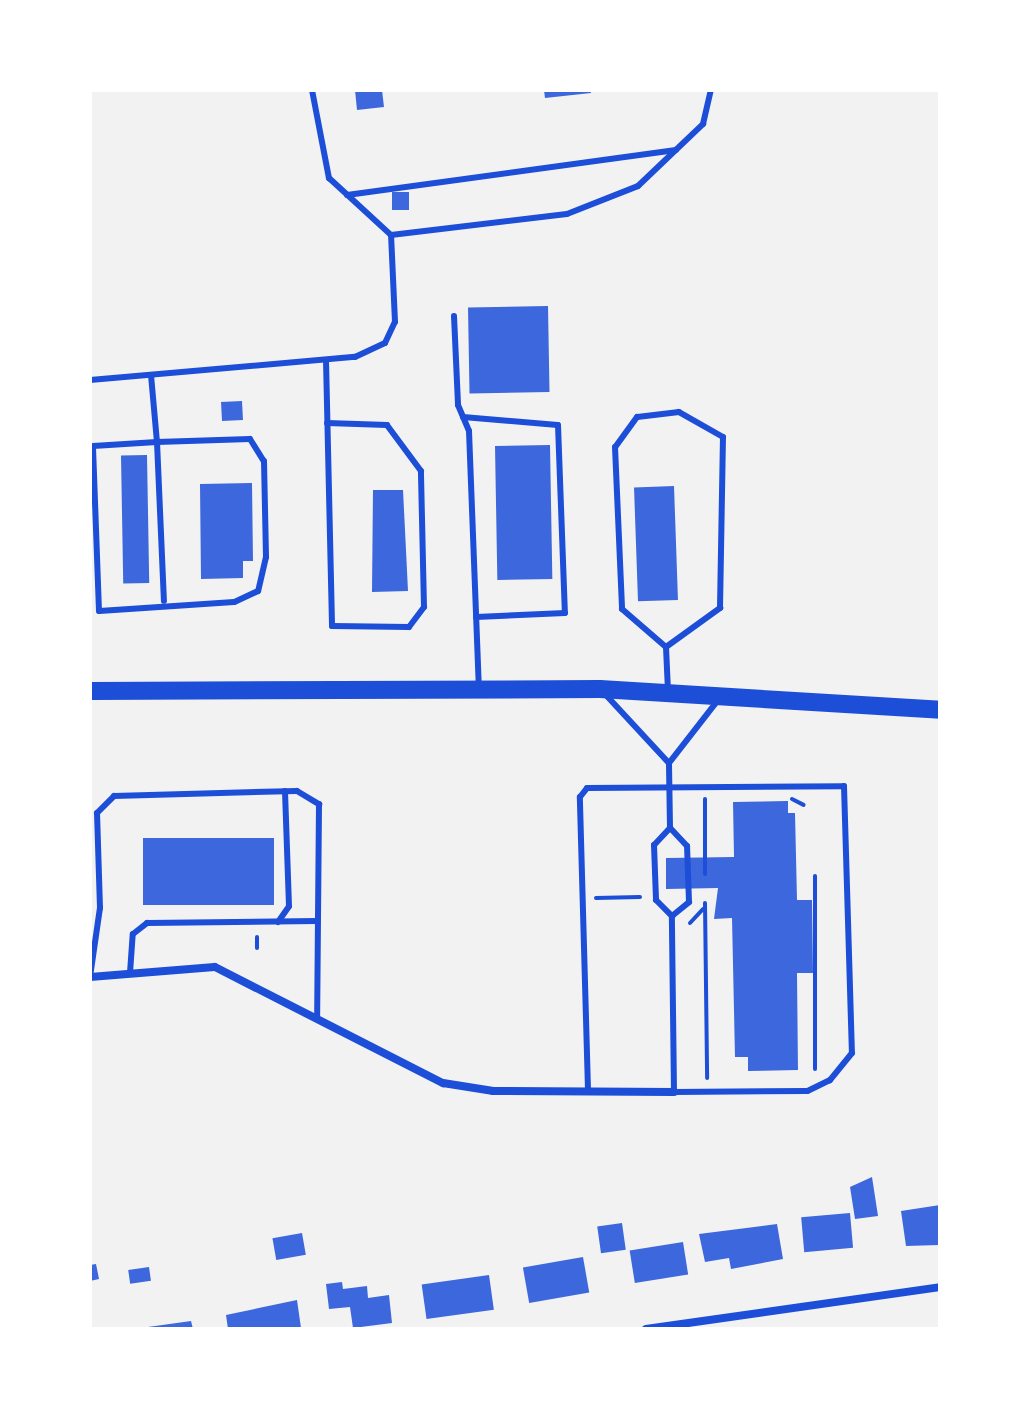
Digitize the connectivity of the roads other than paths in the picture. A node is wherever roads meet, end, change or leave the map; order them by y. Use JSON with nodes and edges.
{"nodes":[{"id":1,"x":312,"y":90,"type":"edge"},
{"id":2,"x":711,"y":90,"type":"edge"},
{"id":3,"x":676,"y":150,"type":"junction"},
{"id":4,"x":347,"y":195,"type":"junction"},
{"id":5,"x":391,"y":235,"type":"junction"},
{"id":6,"x":454,"y":316,"type":"dead end"},
{"id":7,"x":326,"y":360,"type":"junction"},
{"id":8,"x":151,"y":375,"type":"junction"},
{"id":9,"x":90,"y":380,"type":"edge"},
{"id":10,"x":463,"y":417,"type":"junction"},
{"id":11,"x":327,"y":423,"type":"junction"},
{"id":12,"x":157,"y":442,"type":"junction"},
{"id":13,"x":92,"y":471,"type":"edge"},
{"id":14,"x":164,"y":601,"type":"junction"},
{"id":15,"x":476,"y":617,"type":"junction"},
{"id":16,"x":666,"y":647,"type":"junction"},
{"id":17,"x":479,"y":688,"type":"junction"},
{"id":18,"x":600,"y":689,"type":"junction"},
{"id":19,"x":90,"y":691,"type":"edge"},
{"id":20,"x":668,"y":692,"type":"junction"},
{"id":21,"x":723,"y":694,"type":"junction"},
{"id":22,"x":940,"y":710,"type":"edge"},
{"id":23,"x":669,"y":763,"type":"junction"},
{"id":24,"x":669,"y":787,"type":"junction"},
{"id":25,"x":285,"y":791,"type":"junction"},
{"id":26,"x":670,"y":828,"type":"junction"},
{"id":27,"x":672,"y":916,"type":"junction"},
{"id":28,"x":317,"y":921,"type":"junction"},
{"id":29,"x":278,"y":922,"type":"junction"},
{"id":30,"x":130,"y":973,"type":"junction"},
{"id":31,"x":90,"y":977,"type":"edge"},
{"id":32,"x":317,"y":1016,"type":"junction"},
{"id":33,"x":588,"y":1090,"type":"junction"},
{"id":34,"x":674,"y":1092,"type":"junction"},
{"id":35,"x":940,"y":1287,"type":"edge"},
{"id":36,"x":646,"y":1329,"type":"edge"}],
"edges":[{"from":1,"to":4,"type":"lane"},
{"from":2,"to":3,"type":"lane"},
{"from":3,"to":4,"type":"lane"},
{"from":3,"to":5,"type":"lane"},
{"from":4,"to":5,"type":"lane"},
{"from":5,"to":7,"type":"lane"},
{"from":6,"to":10,"type":"lane"},
{"from":7,"to":8,"type":"lane"},
{"from":7,"to":11,"type":"lane"},
{"from":8,"to":9,"type":"lane"},
{"from":8,"to":12,"type":"lane"},
{"from":10,"to":15,"type":"lane"},
{"from":10,"to":15,"type":"lane"},
{"from":11,"to":11,"type":"lane"},
{"from":12,"to":13,"type":"lane"},
{"from":12,"to":14,"type":"lane"},
{"from":12,"to":14,"type":"lane"},
{"from":13,"to":14,"type":"lane"},
{"from":15,"to":17,"type":"lane"},
{"from":16,"to":16,"type":"lane"},
{"from":16,"to":20,"type":"lane"},
{"from":17,"to":18,"type":"main road"},
{"from":17,"to":19,"type":"main road"},
{"from":18,"to":20,"type":"main road"},
{"from":18,"to":23,"type":"lane"},
{"from":20,"to":21,"type":"main road"},
{"from":21,"to":22,"type":"main road"},
{"from":21,"to":23,"type":"lane"},
{"from":23,"to":24,"type":"lane"},
{"from":24,"to":26,"type":"lane"},
{"from":24,"to":33,"type":"lane"},
{"from":24,"to":34,"type":"lane"},
{"from":25,"to":28,"type":"lane"},
{"from":25,"to":29,"type":"lane"},
{"from":25,"to":31,"type":"lane"},
{"from":26,"to":27,"type":"lane"},
{"from":26,"to":27,"type":"lane"},
{"from":27,"to":34,"type":"lane"},
{"from":28,"to":29,"type":"lane"},
{"from":28,"to":32,"type":"lane"},
{"from":29,"to":30,"type":"lane"},
{"from":30,"to":31,"type":"street"},
{"from":30,"to":32,"type":"street"},
{"from":32,"to":33,"type":"street"},
{"from":33,"to":34,"type":"street"},
{"from":35,"to":36,"type":"street"}]}
